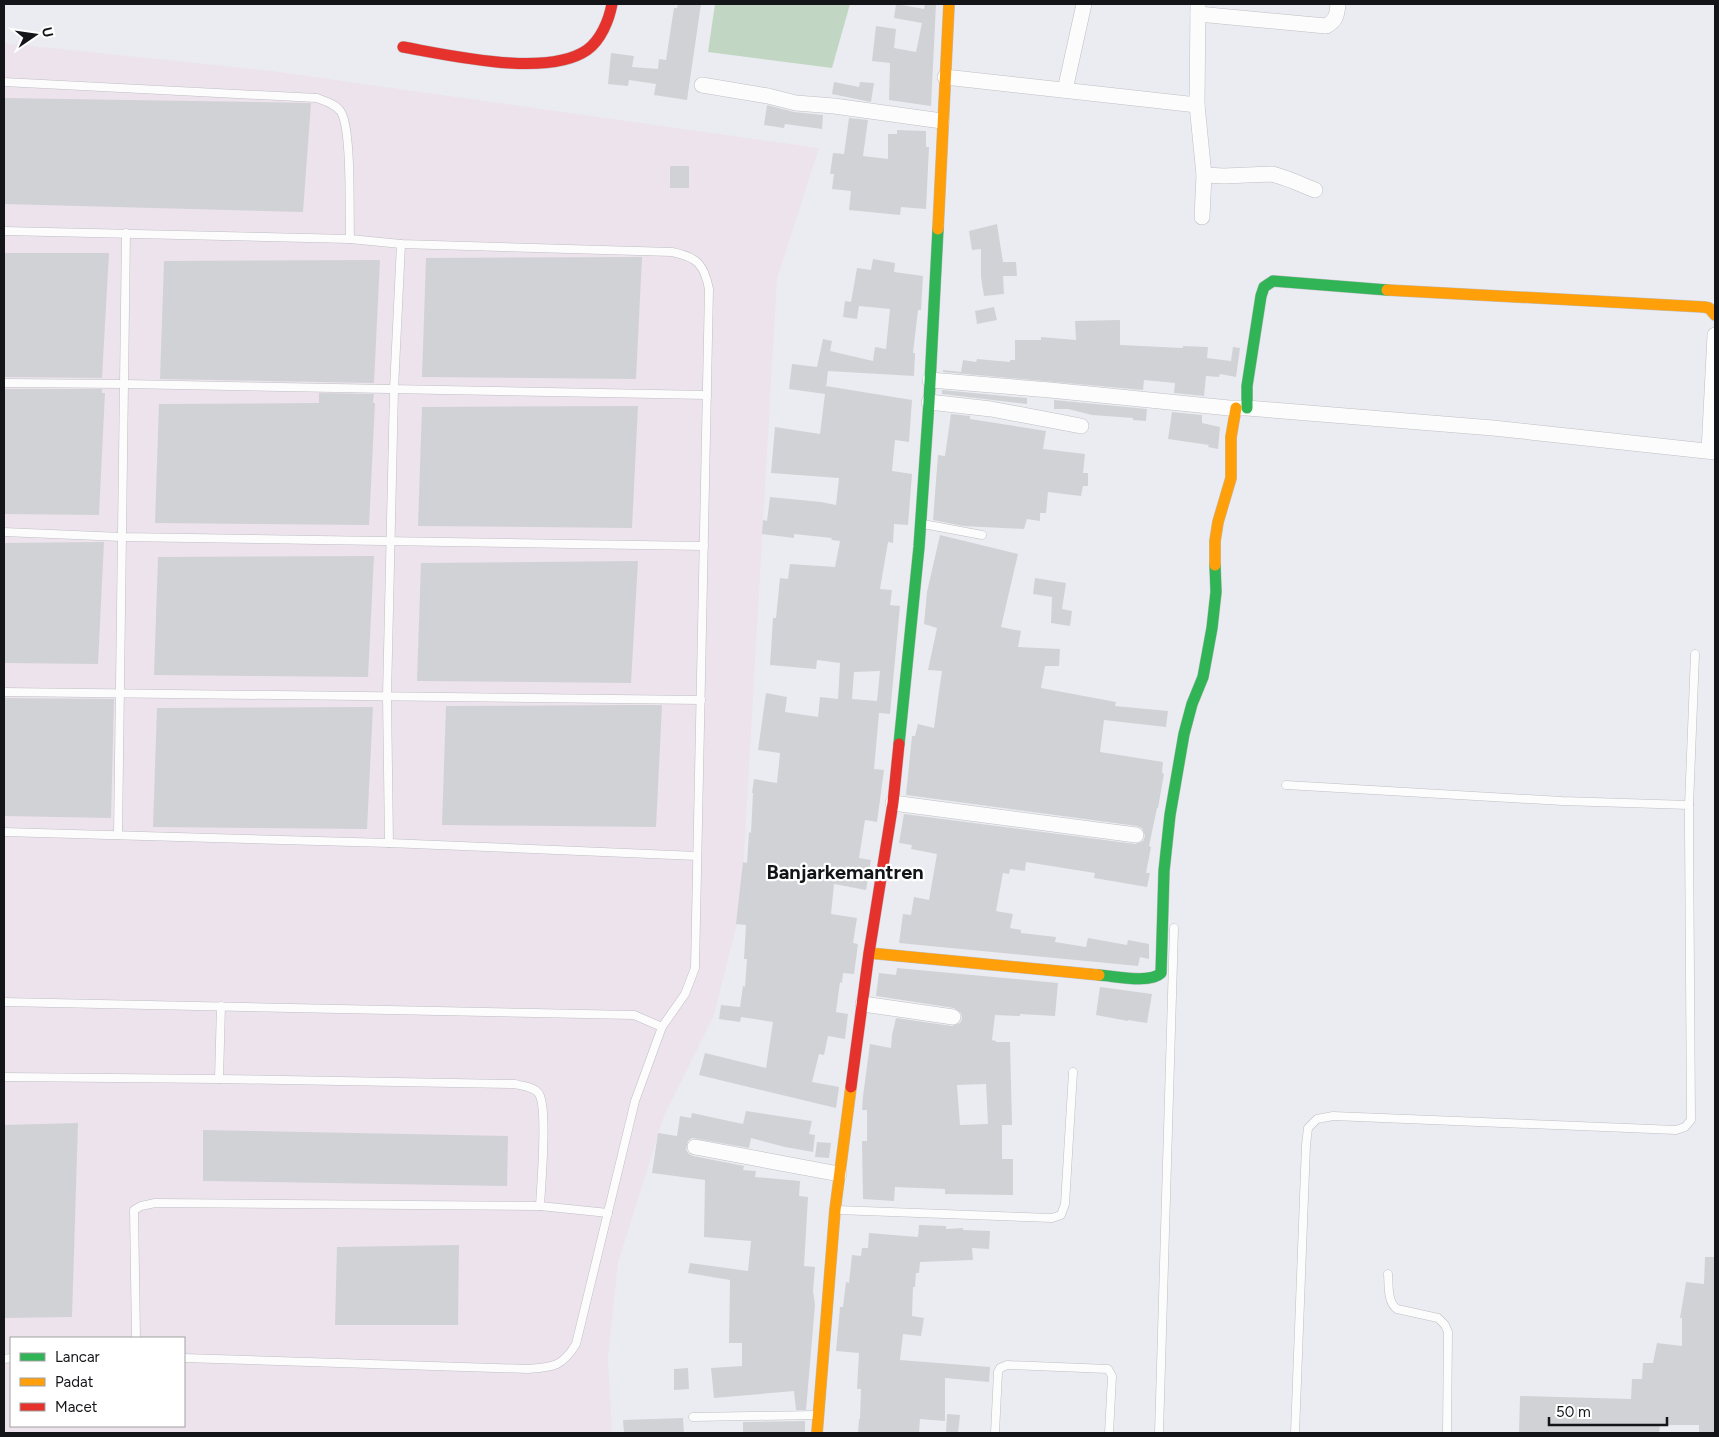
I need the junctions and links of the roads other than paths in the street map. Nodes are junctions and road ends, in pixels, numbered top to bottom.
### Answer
1 (612, 4) edge
2 (949, 4) edge
3 (1084, 4) edge
4 (1338, 4) edge
5 (1198, 9) edge
6 (403, 47) dead end
7 (945, 77) junction
8 (4, 82) edge
9 (702, 85) dead end
10 (1065, 90) junction
11 (1197, 105) junction
12 (942, 121) junction
13 (1204, 175) junction
14 (1315, 190) dead end
15 (1202, 218) dead end
16 (4, 231) edge
17 (126, 233) junction
18 (350, 239) junction
19 (401, 244) junction
20 (1715, 315) edge
21 (1715, 335) edge
22 (930, 380) junction
23 (4, 383) edge
24 (124, 384) junction
25 (394, 389) junction
26 (707, 395) junction
27 (929, 402) junction
28 (1241, 408) junction
29 (1081, 426) dead end
30 (1712, 452) edge
31 (920, 524) junction
32 (4, 532) edge
33 (982, 536) dead end
34 (122, 537) junction
35 (390, 541) junction
36 (704, 546) junction
37 (1695, 654) dead end
38 (4, 692) edge
39 (120, 693) junction
40 (387, 696) junction
41 (701, 700) junction
42 (1286, 785) dead end
43 (893, 803) junction
44 (1688, 805) junction
45 (4, 832) edge
46 (118, 835) junction
47 (1136, 835) dead end
48 (390, 843) junction
49 (697, 856) junction
50 (1174, 928) dead end
51 (869, 953) junction
52 (4, 1002) edge
53 (863, 1004) junction
54 (221, 1006) junction
55 (953, 1017) dead end
56 (662, 1027) junction
57 (1072, 1072) dead end
58 (4, 1077) edge
59 (219, 1079) junction
60 (695, 1147) dead end
61 (839, 1174) junction
62 (540, 1206) junction
63 (835, 1210) junction
64 (608, 1213) junction
65 (1388, 1274) dead end
66 (136, 1337) edge
67 (185, 1358) edge
68 (818, 1415) junction
69 (693, 1417) dead end
70 (817, 1433) edge
71 (995, 1433) edge
72 (1109, 1433) edge
73 (1159, 1433) edge
74 (1295, 1433) edge
75 (1447, 1433) edge

1 - 6 street
2 - 7 street
3 - 10 street
4 - 5 street
5 - 11 street
7 - 10 street
7 - 12 street
8 - 18 lane
9 - 12 street
10 - 11 street
11 - 13 street
12 - 22 street
13 - 14 street
13 - 15 street
16 - 17 lane
17 - 18 lane
17 - 24 lane
18 - 19 lane
19 - 25 lane
19 - 26 lane
20 - 28 street
21 - 30 street
22 - 27 street
22 - 28 street
23 - 24 lane
24 - 25 lane
24 - 34 lane
25 - 26 lane
25 - 35 lane
26 - 36 lane
27 - 29 street
27 - 31 street
28 - 30 street
28 - 51 street
31 - 33 lane
31 - 43 street
32 - 34 lane
34 - 35 lane
34 - 39 lane
35 - 36 lane
35 - 40 lane
36 - 41 lane
37 - 44 lane
38 - 39 lane
39 - 40 lane
39 - 46 lane
40 - 41 lane
40 - 48 lane
41 - 49 lane
42 - 44 lane
43 - 47 street
43 - 51 street
44 - 74 lane
45 - 46 lane
46 - 48 lane
48 - 49 lane
49 - 56 lane
50 - 73 lane
51 - 53 street
52 - 54 lane
53 - 55 street
53 - 61 street
54 - 56 lane
54 - 59 lane
56 - 64 lane
57 - 63 lane
58 - 59 lane
59 - 62 lane
60 - 61 street
61 - 63 street
62 - 64 lane
62 - 66 lane
63 - 68 street
64 - 67 lane
65 - 75 lane
68 - 69 lane
68 - 70 street
71 - 72 lane

